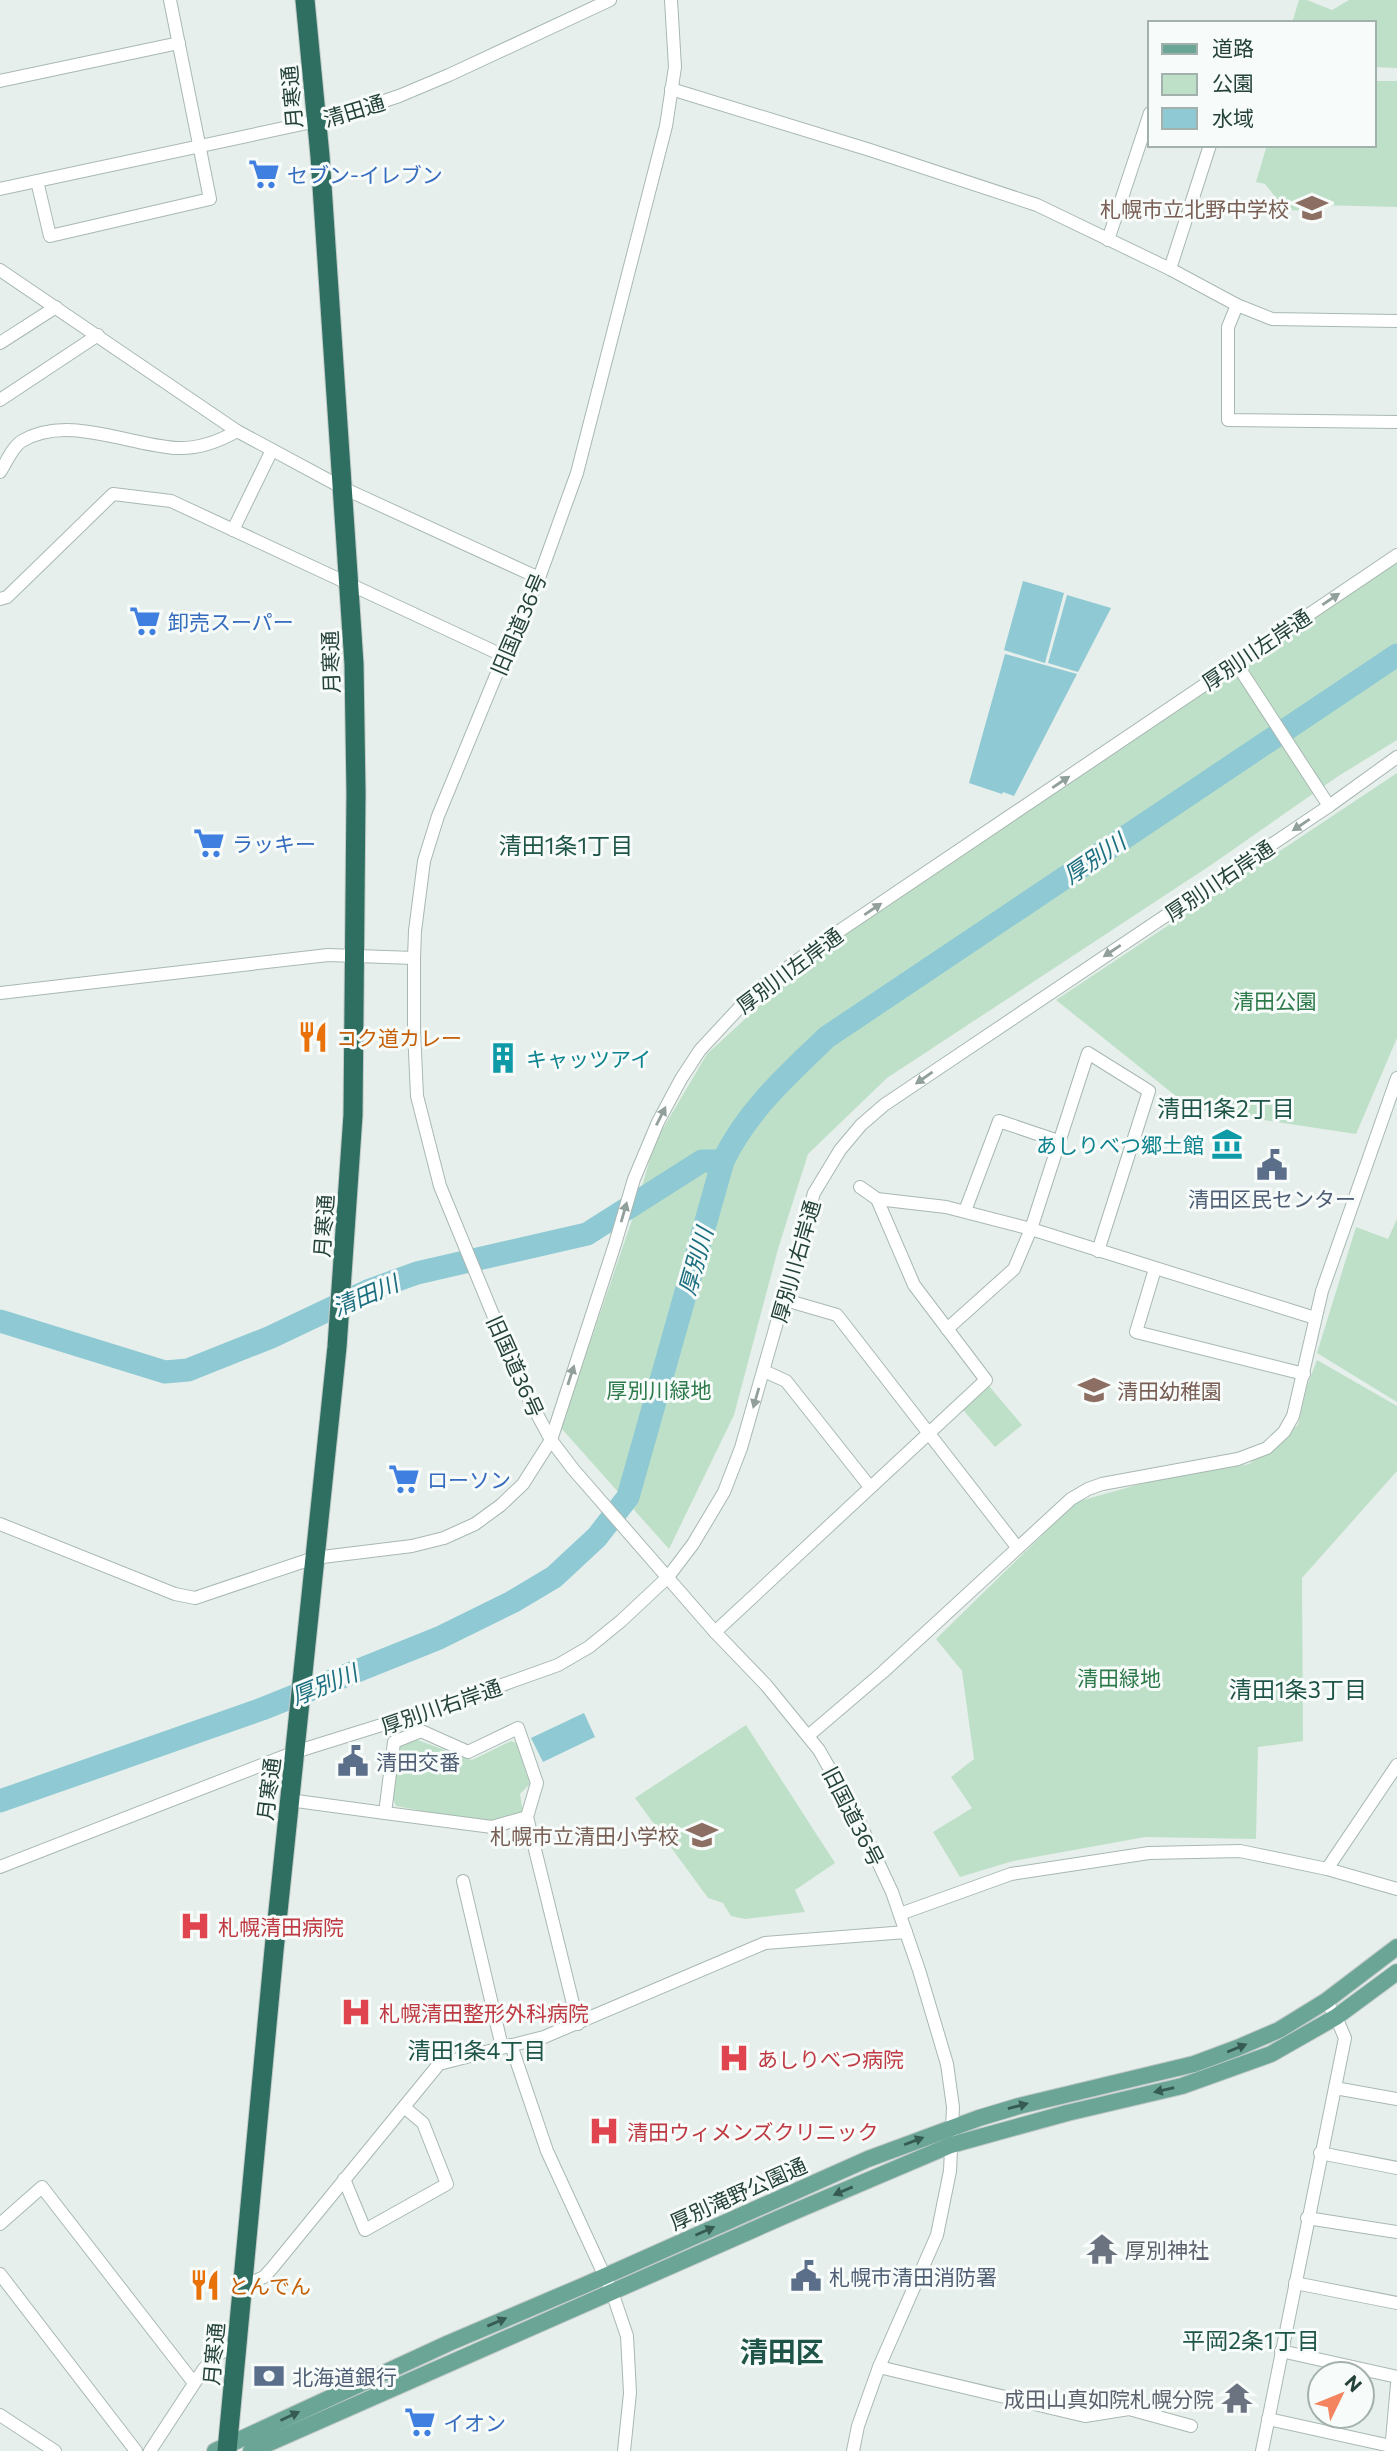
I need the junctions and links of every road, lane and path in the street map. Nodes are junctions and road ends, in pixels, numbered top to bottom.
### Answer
1 (170, 0) edge
2 (305, 0) edge
3 (610, 0) edge
4 (671, 0) edge
5 (179, 43) junction
6 (0, 80) edge
7 (671, 89) junction
8 (1148, 119) edge
9 (315, 121) junction
10 (199, 146) junction
11 (1209, 147) edge
12 (37, 181) junction
13 (0, 189) edge
14 (1108, 240) junction
15 (1170, 269) junction
16 (0, 270) edge
17 (1237, 305) junction
18 (56, 307) junction
19 (1397, 321) edge
20 (98, 335) junction
21 (0, 344) edge
22 (0, 400) edge
23 (1397, 422) edge
24 (237, 431) junction
25 (272, 450) junction
26 (0, 472) edge
27 (343, 488) junction
28 (233, 530) junction
29 (1397, 555) edge
30 (539, 578) junction
31 (349, 584) junction
32 (0, 599) edge
33 (504, 656) junction
34 (1237, 663) junction
35 (1397, 757) edge
36 (1329, 806) junction
37 (356, 956) junction
38 (414, 958) junction
39 (0, 993) edge
40 (1397, 1078) edge
41 (1058, 1141) junction
42 (860, 1187) dead end
43 (877, 1199) junction
44 (965, 1211) junction
45 (1031, 1229) junction
46 (1098, 1251) junction
47 (1155, 1269) junction
48 (782, 1299) junction
49 (1315, 1318) junction
50 (947, 1329) junction
51 (764, 1371) junction
52 (1304, 1374) junction
53 (928, 1434) junction
54 (551, 1440) junction
55 (870, 1487) junction
56 (0, 1524) edge
57 (1017, 1547) junction
58 (314, 1558) junction
59 (667, 1577) junction
60 (715, 1632) junction
61 (808, 1737) junction
62 (297, 1742) junction
63 (1397, 1765) edge
64 (289, 1800) junction
65 (385, 1813) junction
66 (527, 1817) junction
67 (0, 1867) edge
68 (1327, 1869) junction
69 (463, 1881) dead end
70 (1397, 1889) edge
71 (900, 1914) junction
72 (906, 1932) junction
73 (1397, 1947) edge
74 (1397, 1972) edge
75 (1326, 2001) junction
76 (1336, 2017) junction
77 (578, 2024) junction
78 (506, 2046) junction
79 (1335, 2088) junction
80 (1397, 2099) edge
81 (404, 2107) junction
82 (953, 2127) junction
83 (951, 2145) junction
84 (1320, 2153) junction
85 (1397, 2168) edge
86 (344, 2179) junction
87 (1307, 2218) junction
88 (0, 2224) edge
89 (1397, 2232) edge
90 (0, 2274) edge
91 (604, 2276) junction
92 (1294, 2283) junction
93 (242, 2287) junction
94 (612, 2292) junction
95 (1397, 2303) edge
96 (237, 2344) junction
97 (432, 2350) junction
98 (1281, 2351) junction
99 (879, 2367) junction
100 (440, 2368) junction
101 (1397, 2376) edge
102 (194, 2383) junction
103 (1397, 2384) edge
104 (0, 2415) edge
105 (1268, 2419) junction
106 (1191, 2426) dead end
107 (223, 2449) edge
108 (1391, 2449) edge
109 (55, 2451) edge
110 (136, 2451) edge
111 (150, 2451) edge
112 (251, 2451) edge
113 (624, 2451) edge
114 (853, 2451) edge
115 (1262, 2451) edge

1 - 5 street
2 - 9 highway, 月寒通
3 - 9 street, 清田通
4 - 7 street, 旧国道36号
5 - 6 street
5 - 10 street
7 - 14 street
7 - 30 street, 旧国道36号
8 - 14 street
9 - 10 street, 清田通
9 - 27 highway, 月寒通
10 - 12 street, 清田通
10 - 12 street
11 - 15 street
12 - 13 street, 清田通
14 - 15 street
15 - 17 street
16 - 18 street
17 - 19 street
17 - 23 street
18 - 20 street
18 - 21 street
20 - 22 street
20 - 24 street
24 - 25 street
24 - 26 street
25 - 27 street
25 - 28 street
27 - 30 street
27 - 31 highway, 月寒通
28 - 31 street
28 - 32 street
34 -> 29 street, 厚別川左岸通
30 - 33 street, 旧国道36号
31 - 33 street
31 - 37 highway, 月寒通
33 - 38 street, 旧国道36号
34 - 36 street
54 -> 34 street, 厚別川左岸通
35 - 36 street, 厚別川右岸通
36 -> 48 street, 厚別川右岸通
37 - 38 street
37 - 39 street
37 - 58 highway, 月寒通
38 - 54 street, 旧国道36号
40 - 49 street
41 - 44 street
41 - 45 street
41 - 46 street
42 - 43 street
43 - 44 street
43 - 50 street
44 - 45 street
45 - 46 street
45 - 50 street
46 - 47 street
47 - 49 street
47 - 52 street
48 - 51 street, 厚別川右岸通
48 - 53 street
49 - 52 street
50 - 53 street
51 - 55 street
51 -> 59 street, 厚別川右岸通
52 - 57 street
53 - 55 street
53 - 57 street
54 - 58 street, 厚別川左岸通
54 - 59 street, 旧国道36号
55 - 60 street
56 - 58 street, 厚別川左岸通
57 - 61 street
58 - 62 highway, 月寒通
59 - 60 street, 旧国道36号
59 - 62 street, 厚別川右岸通
60 - 61 street, 旧国道36号
61 - 71 street, 旧国道36号
62 - 64 highway, 月寒通
62 - 67 street, 厚別川右岸通
63 - 68 street
64 - 65 street
64 - 93 highway, 月寒通
65 - 66 street
65 - 66 street
66 - 77 street
68 - 70 street
68 - 71 street
69 - 78 street
71 - 72 street, 旧国道36号
72 - 77 street
72 - 82 street, 旧国道36号
73 - 75 main road, 厚別滝野公園通
74 - 76 main road, 厚別滝野公園通
75 - 76 street
82 -> 75 main road, 厚別滝野公園通
76 - 79 street
76 -> 83 main road, 厚別滝野公園通
77 - 78 street
78 - 81 street
78 - 91 street
79 - 80 street
79 - 84 street
81 - 86 street
81 - 86 street
82 - 83 street, 旧国道36号
91 -> 82 main road, 厚別滝野公園通
83 -> 94 main road, 厚別滝野公園通
83 - 99 street, 旧国道36号
84 - 85 street
84 - 87 street
86 - 93 street
87 - 89 street
87 - 92 street
88 - 102 street
90 - 110 street
91 - 94 street
97 -> 91 main road, 厚別滝野公園通
92 - 95 street
92 - 98 street
93 - 96 highway, 月寒通
94 - 100 main road, 厚別滝野公園通
94 - 113 street
96 - 102 street
96 - 107 highway, 月寒通
97 - 100 main road
107 -> 97 main road, 厚別滝野公園通
98 - 101 street
98 - 105 street
99 - 106 street
99 - 114 street, 旧国道36号
100 - 112 main road, 厚別滝野公園通
102 - 111 street
103 - 108 street
104 - 109 street
105 - 108 street
105 - 115 street

